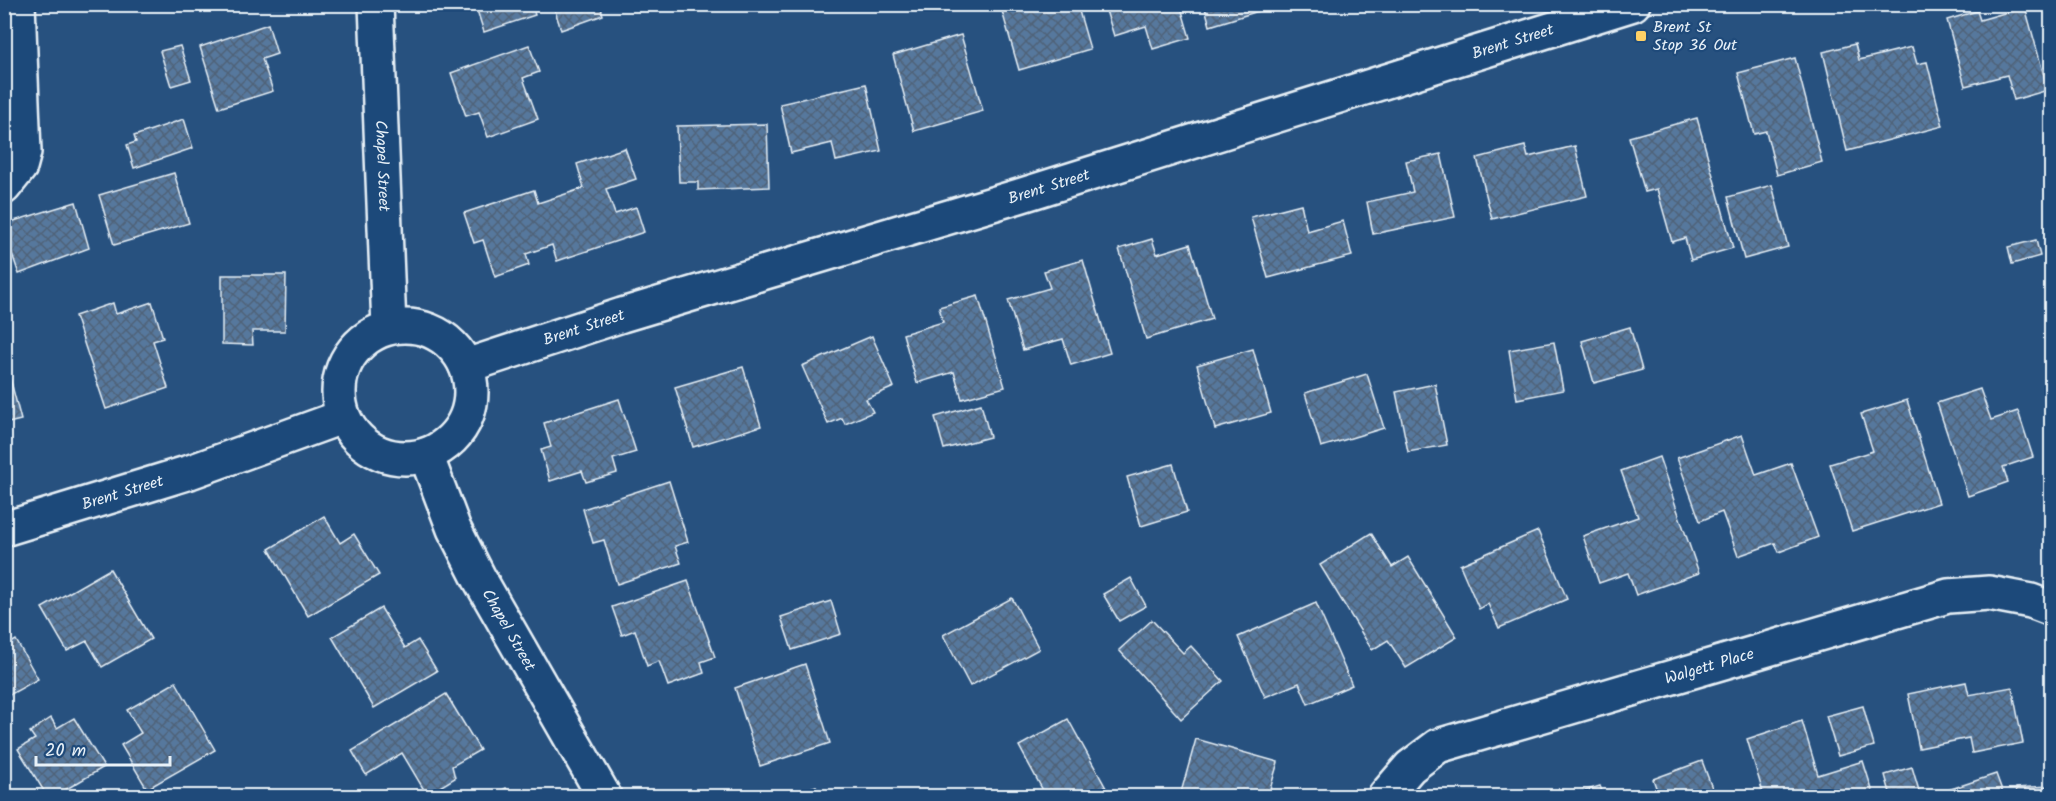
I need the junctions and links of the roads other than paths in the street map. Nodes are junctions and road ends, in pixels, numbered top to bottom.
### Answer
1 (18, 4) edge
2 (376, 4) edge
3 (1633, 4) edge
4 (4, 187) edge
5 (389, 327) junction
6 (466, 366) junction
7 (342, 417) junction
8 (426, 455) junction
9 (4, 529) edge
10 (2052, 609) edge
11 (604, 796) edge
12 (1385, 796) edge

1 - 4 street
2 - 5 street, Chapel Street
3 - 6 street, Brent Street
5 - 6 street
5 - 7 street
6 - 8 street
7 - 8 street
7 - 9 street, Brent Street
8 - 11 street, Chapel Street
10 - 12 street, Walgett Place

